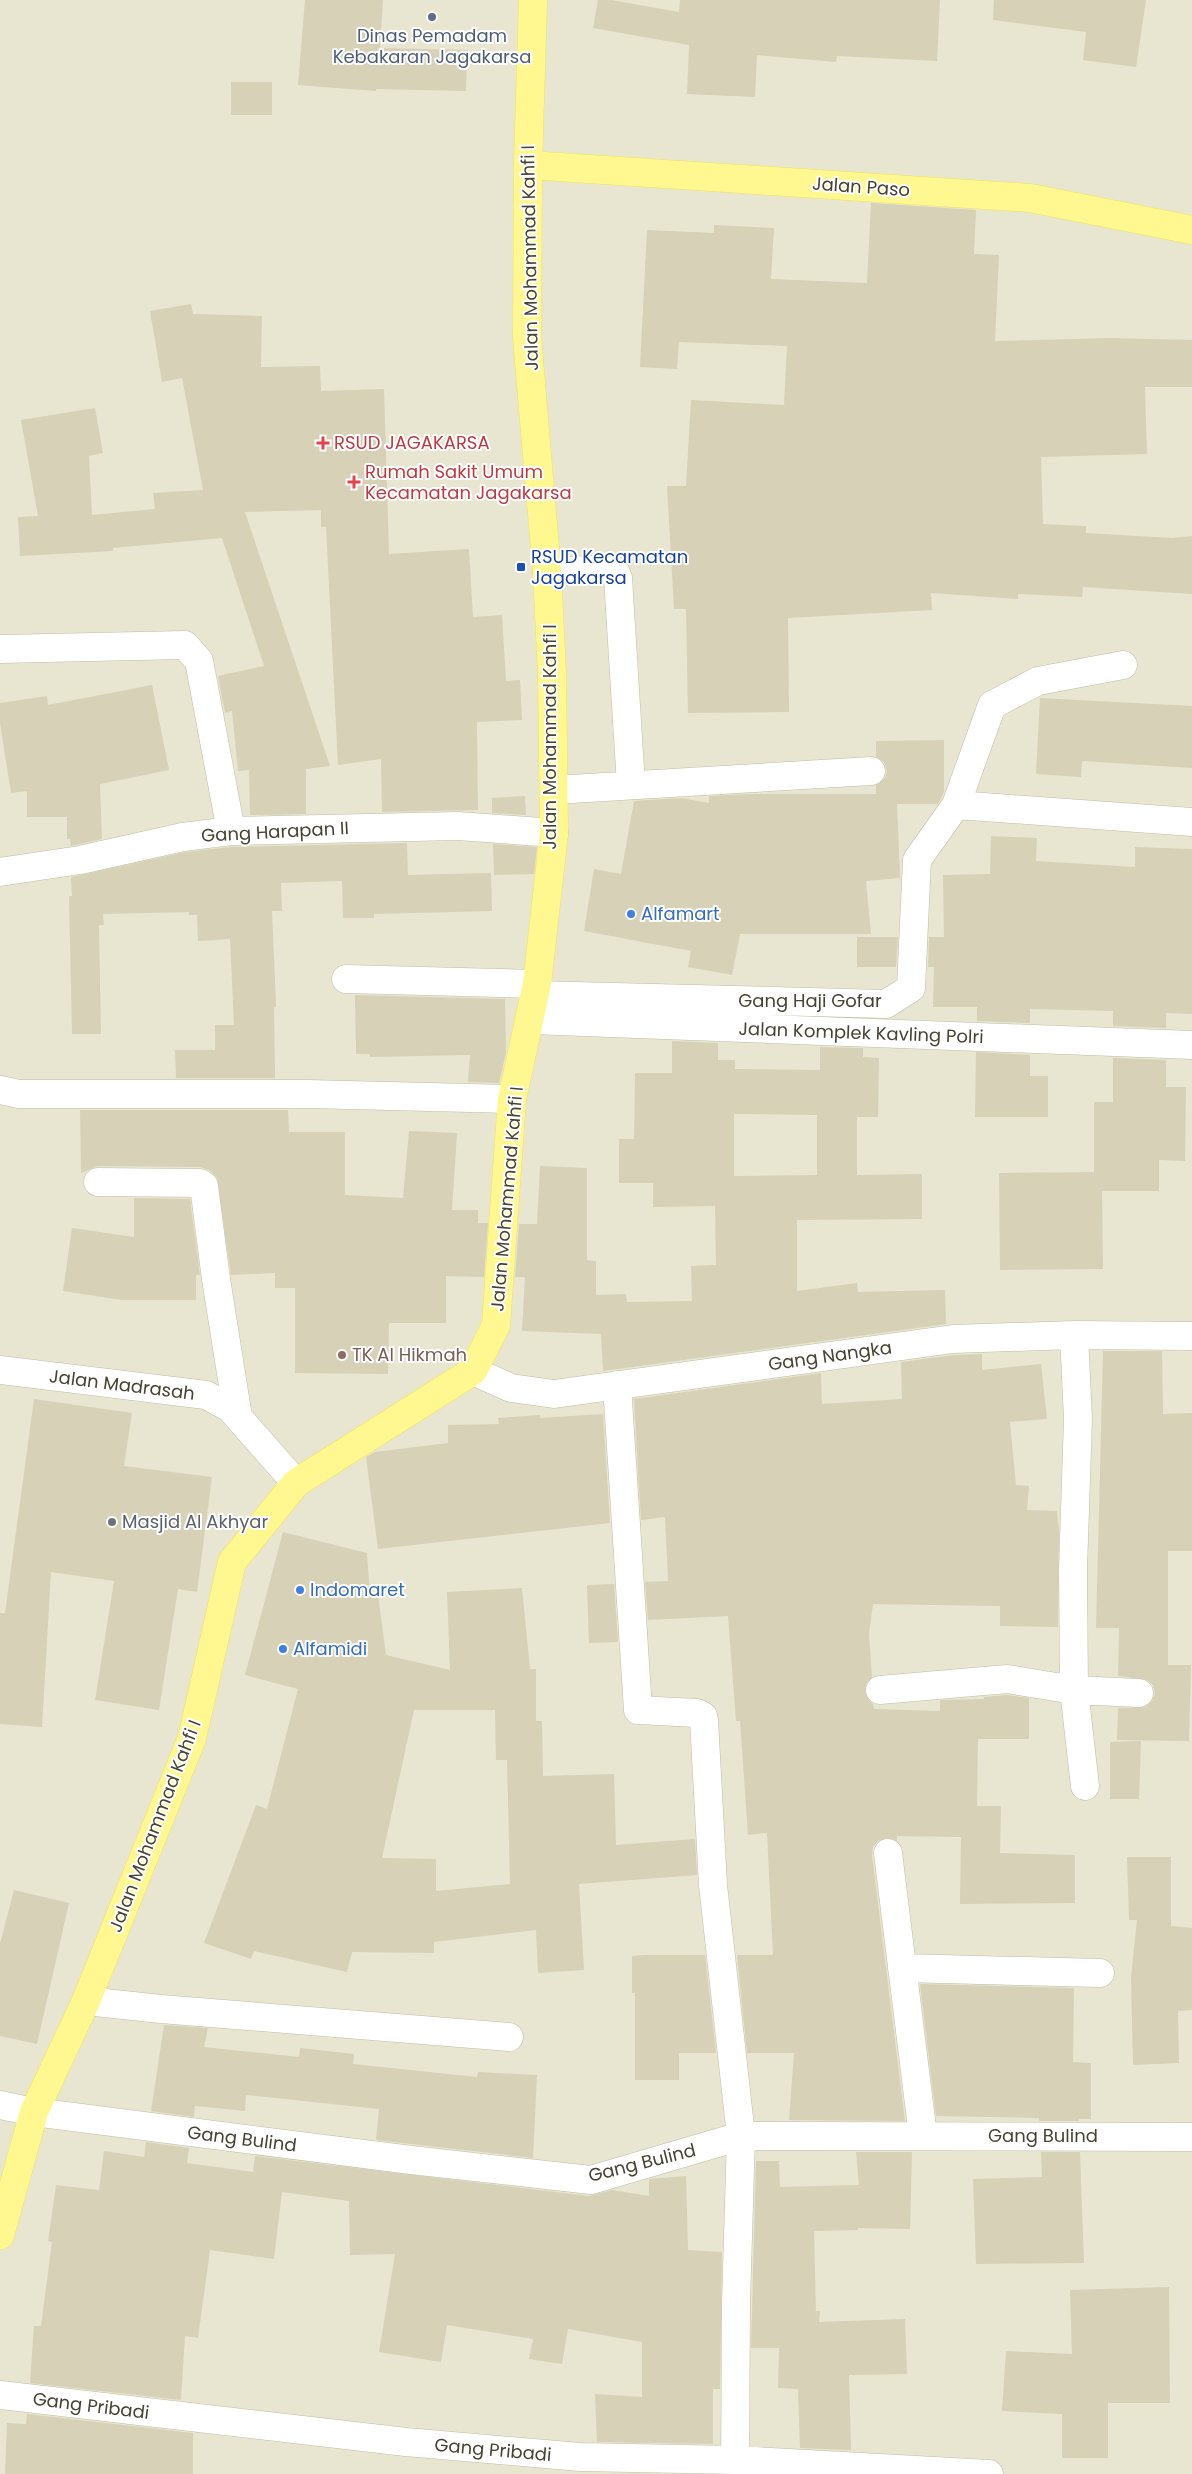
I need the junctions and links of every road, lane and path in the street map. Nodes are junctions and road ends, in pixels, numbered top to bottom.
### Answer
1 (533, 0) edge
2 (528, 165) junction
3 (1192, 230) edge
4 (547, 572) junction
5 (0, 649) edge
6 (1123, 665) dead end
7 (872, 771) dead end
8 (632, 785) junction
9 (554, 790) junction
10 (956, 805) junction
11 (1192, 822) edge
12 (231, 832) junction
13 (554, 833) junction
14 (0, 872) edge
15 (346, 980) dead end
16 (534, 1000) junction
17 (1192, 1046) edge
18 (0, 1090) edge
19 (512, 1099) junction
20 (98, 1182) dead end
21 (1074, 1336) junction
22 (1192, 1336) edge
23 (0, 1370) edge
24 (473, 1371) junction
25 (617, 1385) junction
26 (238, 1417) junction
27 (296, 1484) junction
28 (880, 1690) dead end
29 (1074, 1690) junction
30 (1139, 1693) dead end
31 (1085, 1786) dead end
32 (888, 1854) dead end
33 (902, 1968) junction
34 (1100, 1973) dead end
35 (86, 2001) junction
36 (509, 2036) dead end
37 (0, 2105) edge
38 (34, 2112) junction
39 (741, 2136) junction
40 (923, 2136) junction
41 (1192, 2137) edge
42 (0, 2235) edge
43 (0, 2395) edge
44 (736, 2467) edge
45 (989, 2474) edge

1 - 2 main road, Jalan Mohammad Kahfi I
2 - 3 main road, Jalan Paso
2 - 4 main road, Jalan Mohammad Kahfi I
4 - 8 street
4 - 9 main road, Jalan Mohammad Kahfi I
5 - 12 street
6 - 10 street, Gang Haji Gofar
7 - 8 street
8 - 9 street
9 - 13 main road, Jalan Mohammad Kahfi I
10 - 11 street
10 - 16 street, Gang Haji Gofar
12 - 13 street, Gang Harapan II
12 - 14 street, Gang Harapan II
13 - 16 main road, Jalan Mohammad Kahfi I
15 - 16 street
16 - 17 street, Jalan Komplek Kavling Polri
16 - 19 main road, Jalan Mohammad Kahfi I
18 - 19 street
19 - 24 main road, Jalan Mohammad Kahfi I
20 - 26 street
21 - 22 street, Gang Nangka
21 - 25 street, Gang Nangka
21 - 29 street
23 - 26 street, Jalan Madrasah
24 - 25 street, Gang Nangka
24 - 27 main road, Jalan Mohammad Kahfi I
25 - 39 street
26 - 27 street, Jalan Madrasah
27 - 35 main road, Jalan Mohammad Kahfi I
28 - 29 street
29 - 30 street
29 - 31 street
32 - 33 street
33 - 34 street
33 - 40 street
35 - 36 street
35 - 38 main road, Jalan Mohammad Kahfi I
37 - 38 street, Gang Bulind
38 - 39 street, Gang Bulind
38 - 42 main road, Jalan Mohammad Kahfi I
39 - 40 street, Gang Bulind
39 - 44 street
40 - 41 street, Gang Bulind
43 - 44 street, Gang Pribadi
44 - 45 street, Gang Pribadi

